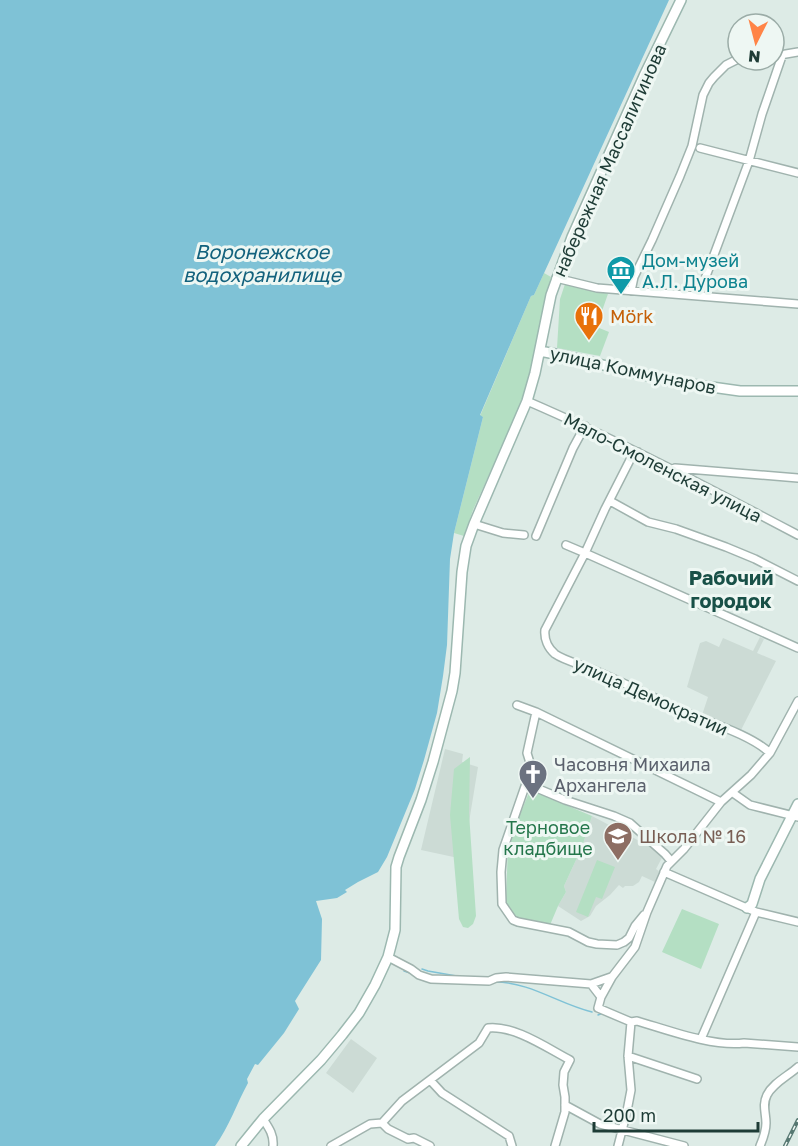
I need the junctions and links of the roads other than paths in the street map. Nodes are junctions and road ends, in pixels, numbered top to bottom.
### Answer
1 (681, 0) edge
2 (726, 65) edge
3 (776, 72) edge
4 (700, 148) dead end
5 (749, 161) junction
6 (798, 173) edge
7 (556, 278) junction
8 (632, 291) junction
9 (699, 295) junction
10 (798, 304) edge
11 (540, 351) junction
12 (798, 391) edge
13 (527, 401) junction
14 (585, 426) junction
15 (638, 452) junction
16 (670, 467) junction
17 (798, 478) edge
18 (610, 501) junction
19 (474, 524) junction
20 (524, 535) dead end
21 (798, 535) edge
22 (536, 536) dead end
23 (566, 545) dead end
24 (585, 553) junction
25 (798, 581) edge
26 (798, 648) edge
27 (798, 702) edge
28 (517, 705) dead end
29 (536, 712) junction
30 (770, 753) junction
31 (527, 784) junction
32 (733, 793) junction
33 (721, 802) junction
34 (798, 804) edge
35 (795, 816) edge
36 (671, 861) junction
37 (664, 872) junction
38 (752, 910) junction
39 (647, 912) junction
40 (798, 922) edge
41 (388, 957) junction
42 (612, 977) junction
43 (591, 984) junction
44 (601, 997) junction
45 (631, 1022) junction
46 (701, 1039) junction
47 (798, 1047) edge
48 (628, 1056) junction
49 (798, 1066) edge
50 (430, 1080) junction
51 (697, 1080) dead end
52 (565, 1104) junction
53 (263, 1119) junction
54 (382, 1124) junction
55 (622, 1130) junction
56 (408, 1139) junction
57 (241, 1146) edge
58 (273, 1146) edge
59 (331, 1146) edge
60 (403, 1146) edge
61 (430, 1146) edge
62 (512, 1146) edge
63 (555, 1146) edge
64 (618, 1146) edge
65 (684, 1146) edge
66 (760, 1146) edge

1 - 7 main road, набережная Массалитинова
2 - 8 street
3 - 5 street
4 - 5 street
5 - 6 street
5 - 9 street
7 - 8 street
7 - 11 main road, набережная Массалитинова
8 - 9 street
9 - 10 street
11 - 12 main road, улица Коммунаров
11 - 13 main road, набережная Массалитинова
13 - 14 street, Мало-Смоленская улица
13 - 19 main road, набережная Массалитинова
14 - 15 street, Мало-Смоленская улица
14 - 22 street
15 - 16 street, Мало-Смоленская улица
15 - 18 street
16 - 17 street
16 - 21 street, Мало-Смоленская улица
18 - 24 street
18 - 25 street
19 - 20 street
19 - 41 main road, набережная Массалитинова
23 - 24 street
24 - 26 street
24 - 30 street, улица Демократии
27 - 30 street
28 - 29 street
29 - 31 street
29 - 33 street
30 - 32 street
31 - 36 street
31 - 39 street
32 - 33 street
32 - 35 street
33 - 36 street
34 - 35 main road
35 - 38 main road
36 - 37 street
37 - 38 street
37 - 39 street
38 - 40 street
38 - 46 street
39 - 42 street
41 - 43 street
41 - 53 main road, набережная Массалитинова
42 - 43 street
42 - 44 street
43 - 44 street
44 - 45 street
45 - 46 street
45 - 48 street
46 - 47 street
48 - 51 street
48 - 55 street
49 - 66 street
50 - 52 street
50 - 54 street
50 - 62 street
52 - 55 street
52 - 63 street
53 - 57 main road, набережная Массалитинова
53 - 58 street
54 - 56 street
54 - 59 street
55 - 64 street
55 - 65 street
56 - 60 street
56 - 61 street

